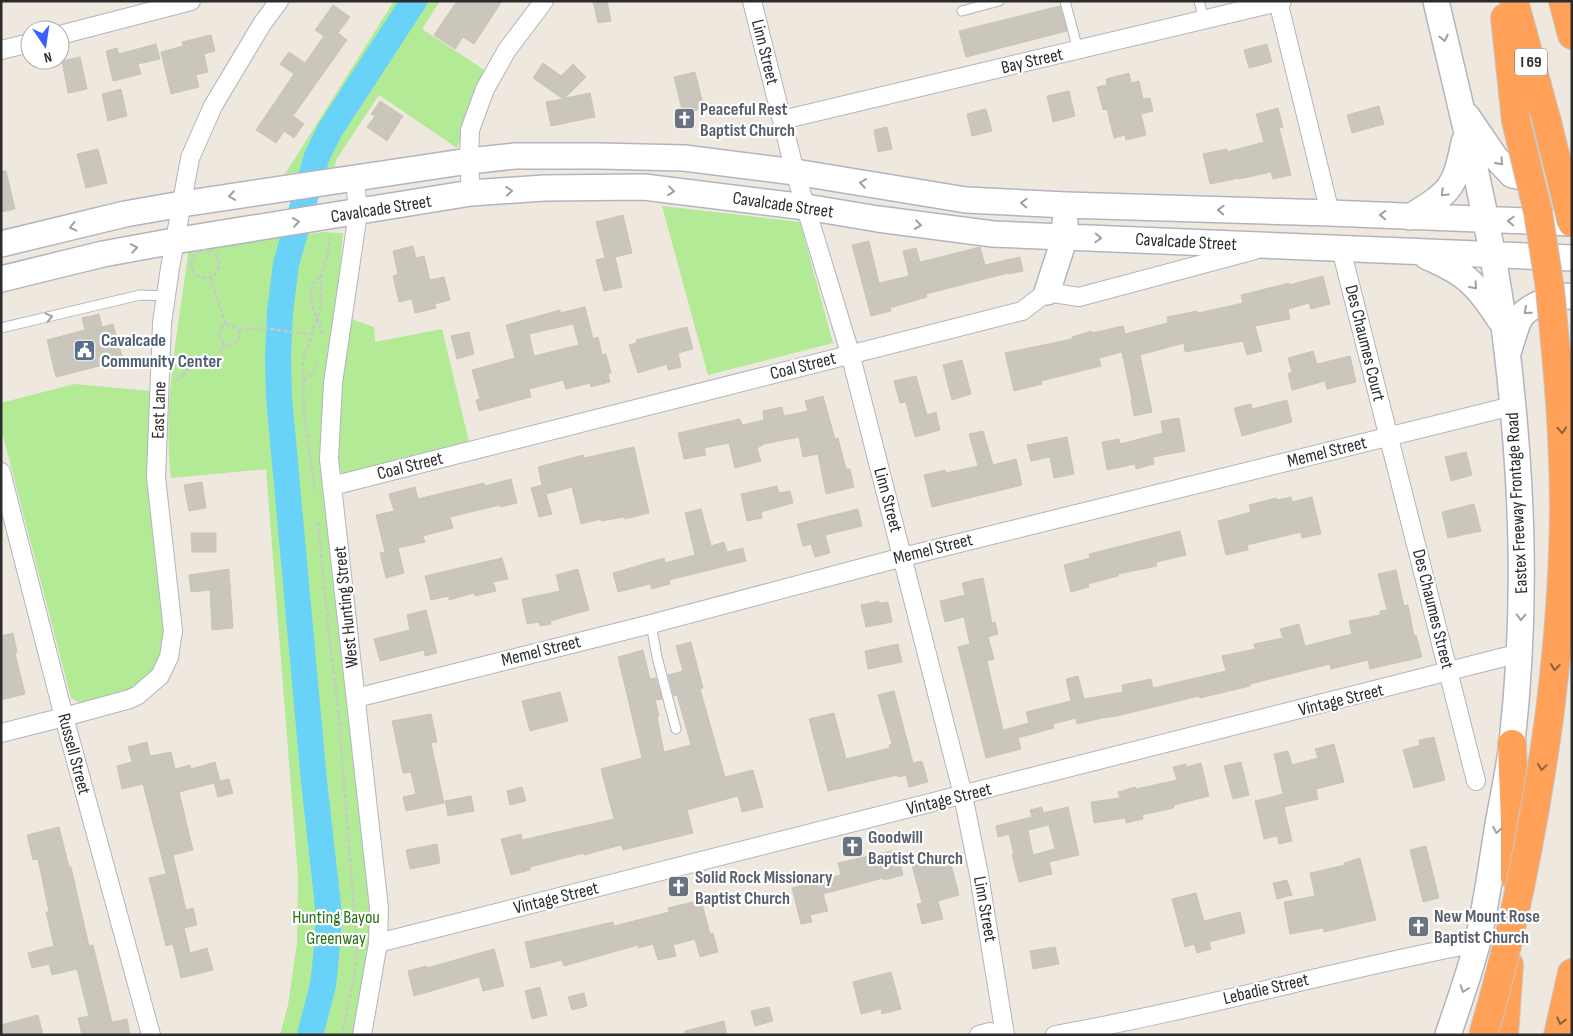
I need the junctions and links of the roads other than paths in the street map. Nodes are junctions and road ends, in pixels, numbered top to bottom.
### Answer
1 (191, 1) edge
2 (279, 1) edge
3 (544, 1) edge
4 (752, 1) edge
5 (999, 1) edge
6 (1065, 1) edge
7 (1200, 1) edge
8 (1279, 1) edge
9 (1436, 1) edge
10 (1503, 1) edge
11 (1514, 1) edge
12 (1563, 1) edge
13 (962, 11) dead end
14 (1204, 20) junction
15 (70, 32) edge
16 (1572, 35) edge
17 (20, 45) edge
18 (1, 50) edge
19 (1078, 50) junction
20 (1461, 108) junction
21 (782, 120) junction
22 (1466, 132) junction
23 (642, 157) junction
24 (469, 160) junction
25 (795, 172) junction
26 (343, 180) junction
27 (1572, 187) edge
28 (641, 188) junction
29 (471, 194) junction
30 (182, 204) junction
31 (1066, 205) junction
32 (806, 207) junction
33 (358, 213) junction
34 (1330, 213) junction
35 (1410, 217) junction
36 (1484, 220) junction
37 (1572, 223) edge
38 (1065, 237) junction
39 (174, 241) junction
40 (1, 244) edge
41 (1268, 246) junction
42 (1341, 249) junction
43 (1417, 252) junction
44 (1492, 255) junction
45 (1572, 258) edge
46 (1, 279) edge
47 (1046, 292) junction
48 (166, 296) junction
49 (1572, 296) edge
50 (1503, 325) junction
51 (1, 328) edge
52 (850, 354) junction
53 (1507, 356) junction
54 (1512, 406) junction
55 (1389, 437) junction
56 (1, 472) edge
57 (332, 486) junction
58 (903, 557) junction
59 (651, 624) junction
60 (1520, 653) junction
61 (1449, 672) junction
62 (356, 698) junction
63 (64, 717) junction
64 (676, 729) dead end
65 (1, 733) edge
66 (1512, 744) junction
67 (1476, 781) dead end
68 (963, 796) junction
69 (1477, 943) junction
70 (378, 944) junction
71 (1572, 973) edge
72 (151, 1035) edge
73 (362, 1035) edge
74 (979, 1035) edge
75 (1005, 1035) edge
76 (1055, 1035) edge
77 (1448, 1035) edge
78 (1483, 1035) edge
79 (1504, 1035) edge
80 (1558, 1035) edge

1 - 15 street
2 - 30 street, East Lane
3 - 24 street
4 - 21 street, Linn Street
5 - 13 lane
6 - 19 lane
7 - 14 lane
8 - 14 street, Bay Street
8 - 34 street
9 -> 20 main road, Eastex Freeway Frontage Road
10 -> 78 highway, bridge
11 - 37 highway, I 69, bridge
12 - 16 highway
14 - 19 street, Bay Street
17 - 18 street
19 - 21 street, Bay Street
20 - 22 main road, Eastex Freeway Frontage Road
20 -> 27 main road
21 - 25 street, Linn Street
22 -> 35 main road
22 - 36 main road, Eastex Freeway Frontage Road
23 - 24 main road, Cavalcade Street
23 - 25 main road, Cavalcade Street
23 - 28 main road
24 - 26 main road, Cavalcade Street
24 - 29 street
31 -> 25 main road, Cavalcade Street
25 - 32 street, Linn Street
26 -> 30 main road, Cavalcade Street
26 - 33 street, West Hunting Street
29 -> 28 main road, Cavalcade Street
28 -> 32 main road, Cavalcade Street
29 - 33 main road, Cavalcade Street
30 - 39 street, East Lane
30 -> 40 main road, Cavalcade Street
34 -> 31 main road, Cavalcade Street
31 - 38 main road
32 -> 38 main road, Cavalcade Street
32 - 52 street, Linn Street
39 -> 33 main road, Cavalcade Street
33 - 57 street, West Hunting Street
35 -> 34 main road, Cavalcade Street
35 - 36 main road, Cavalcade Street
37 -> 36 main road, Cavalcade Street
36 - 44 main road, Eastex Freeway Frontage Road
38 -> 41 main road, Cavalcade Street
38 - 47 main road
46 -> 39 main road, Cavalcade Street
39 - 48 street, East Lane
41 - 42 main road, Cavalcade Street
41 - 47 street
42 - 43 main road, Cavalcade Street
42 - 55 street, Des Chaumes Court
43 - 44 main road, Cavalcade Street
43 -> 50 main road
44 - 45 main road, Cavalcade Street
44 - 50 main road, Eastex Freeway Frontage Road
47 - 52 street, Coal Street
51 -> 48 lane
48 - 63 street, East Lane
49 -> 53 main road
50 - 53 main road, Eastex Freeway Frontage Road
52 - 57 street, Coal Street
52 - 58 street, Linn Street
53 - 54 main road, Eastex Freeway Frontage Road
54 - 55 street, Memel Street
54 -> 60 main road, Eastex Freeway Frontage Road
55 - 58 street, Memel Street
55 - 61 street, Des Chaumes Street
56 - 63 street, Russell Street
57 - 62 street, West Hunting Street
58 - 59 street, Memel Street
58 - 68 street, Linn Street
59 - 62 street, Memel Street
59 - 64 lane
60 - 61 street, Vintage Street
60 - 66 main road, Eastex Freeway Frontage Road
61 - 67 street, Des Chaumes Street
61 - 68 street, Vintage Street
62 - 70 street, West Hunting Street
63 - 65 street, East Lane
63 - 72 street, Russell Street
66 -> 69 main road, Eastex Freeway Frontage Road
66 - 79 highway
68 - 70 street, Vintage Street
68 - 75 street, Linn Street
69 - 76 street, Lebadie Street
69 -> 77 main road, Eastex Freeway Frontage Road
70 - 73 street, West Hunting Street
71 -> 80 highway
74 - 75 street

